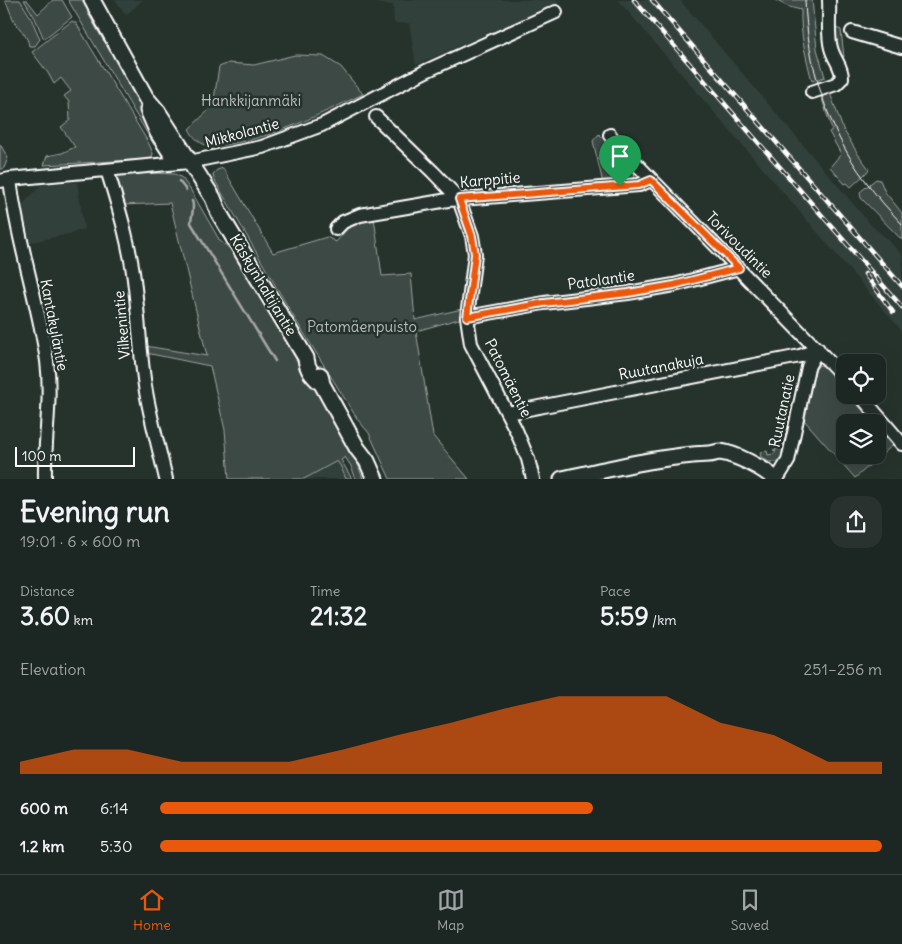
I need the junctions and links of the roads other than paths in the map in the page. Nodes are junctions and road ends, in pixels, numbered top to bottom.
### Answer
1 (92, 0) edge
2 (830, 0) edge
3 (556, 12) dead end
4 (852, 32) dead end
5 (902, 47) edge
6 (812, 92) dead end
7 (376, 117) dead end
8 (610, 135) dead end
9 (183, 163) junction
10 (108, 170) junction
11 (5, 180) edge
12 (651, 180) junction
13 (459, 199) junction
14 (336, 229) dead end
15 (739, 268) junction
16 (467, 317) junction
17 (818, 349) junction
18 (836, 368) edge
19 (868, 404) edge
20 (508, 413) junction
21 (902, 444) edge
22 (357, 448) junction
23 (44, 479) edge
24 (166, 479) edge
25 (366, 479) edge
26 (375, 479) edge
27 (532, 479) edge
28 (562, 479) edge
29 (776, 479) edge

1 - 9 main road, Käskynhaltijantie
2 - 6 street
3 - 9 street, Mikkolantie
4 - 5 street
7 - 13 street, Patomäentie
8 - 12 street, Torivoudintie
9 - 10 street, Mikkolantie
9 - 22 main road, Käskynhaltijantie
10 - 11 street, Mikkolantie
10 - 24 street, Vilkenintie
11 - 23 street, Kantakyläntie
12 - 13 street, Karppitie
12 - 15 street, Torivoudintie
13 - 14 street, Karppitie
13 - 16 street, Patomäentie
15 - 16 street, Patolantie
15 - 17 street, Torivoudintie
16 - 20 street, Patomäentie
17 - 18 street, Torivoudintie
17 - 20 street, Ruutanakuja
17 - 29 street, Ruutanatie
19 - 21 street
20 - 27 street, Patomäentie
22 - 25 main road, Käskynhaltijantie
22 - 26 main road, Käskynhaltijantie
28 - 29 main road

